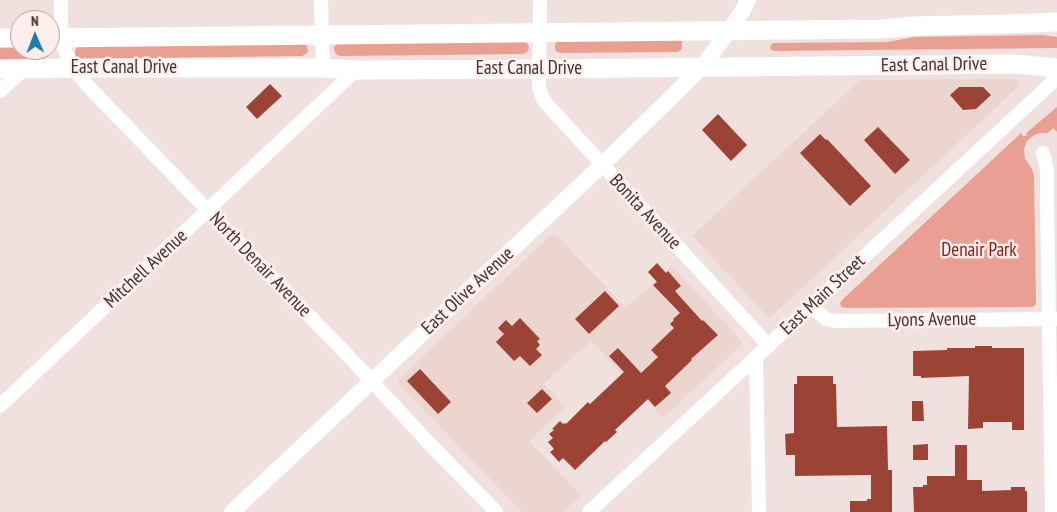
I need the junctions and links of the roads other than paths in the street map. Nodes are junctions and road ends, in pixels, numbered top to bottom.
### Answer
1 (321, 0) edge
2 (540, 0) edge
3 (748, 0) edge
4 (1057, 22) edge
5 (729, 31) junction
6 (540, 33) junction
7 (322, 35) junction
8 (60, 38) edge
9 (60, 44) edge
10 (73, 68) junction
11 (323, 68) junction
12 (701, 68) junction
13 (1057, 68) edge
14 (24, 69) junction
15 (539, 69) junction
16 (0, 70) edge
17 (356, 70) junction
18 (1057, 78) edge
19 (0, 91) edge
20 (1043, 153) dead end
21 (602, 166) junction
22 (208, 211) junction
23 (811, 307) junction
24 (1053, 319) edge
25 (769, 346) junction
26 (756, 359) junction
27 (372, 381) junction
28 (0, 406) edge
29 (232, 512) edge
30 (496, 512) edge
31 (589, 512) edge
32 (759, 512) edge
33 (1052, 512) edge

1 - 7 street
2 - 6 street, Bonita Avenue
3 - 5 street, East Olive Avenue
4 - 5 main road, East Canal Drive
5 - 6 main road, East Canal Drive
5 - 12 street, East Olive Avenue
6 - 7 main road, East Canal Drive
6 - 15 street, Bonita Avenue
7 - 8 main road, East Canal Drive
7 - 11 street
9 - 10 street, North Denair Avenue
10 - 11 main road, East Canal Drive
10 - 14 main road, East Canal Drive
10 - 22 street, North Denair Avenue
11 - 17 main road, East Canal Drive
12 - 13 main road, East Canal Drive
12 - 15 main road, East Canal Drive
12 - 21 street, East Olive Avenue
14 - 16 main road, East Canal Drive
14 - 19 street
15 - 17 main road, East Canal Drive
15 - 21 street, Bonita Avenue
17 - 22 street, Mitchell Avenue
18 - 23 street, East Main Street
20 - 24 street
21 - 25 street, Bonita Avenue
21 - 27 street, East Olive Avenue
22 - 27 street, North Denair Avenue
22 - 28 street, Mitchell Avenue
23 - 24 street, Lyons Avenue
23 - 25 street, East Main Street
24 - 33 street
25 - 26 street, East Main Street
26 - 31 street, East Main Street
26 - 32 street
27 - 29 street, East Olive Avenue
27 - 30 street, North Denair Avenue

